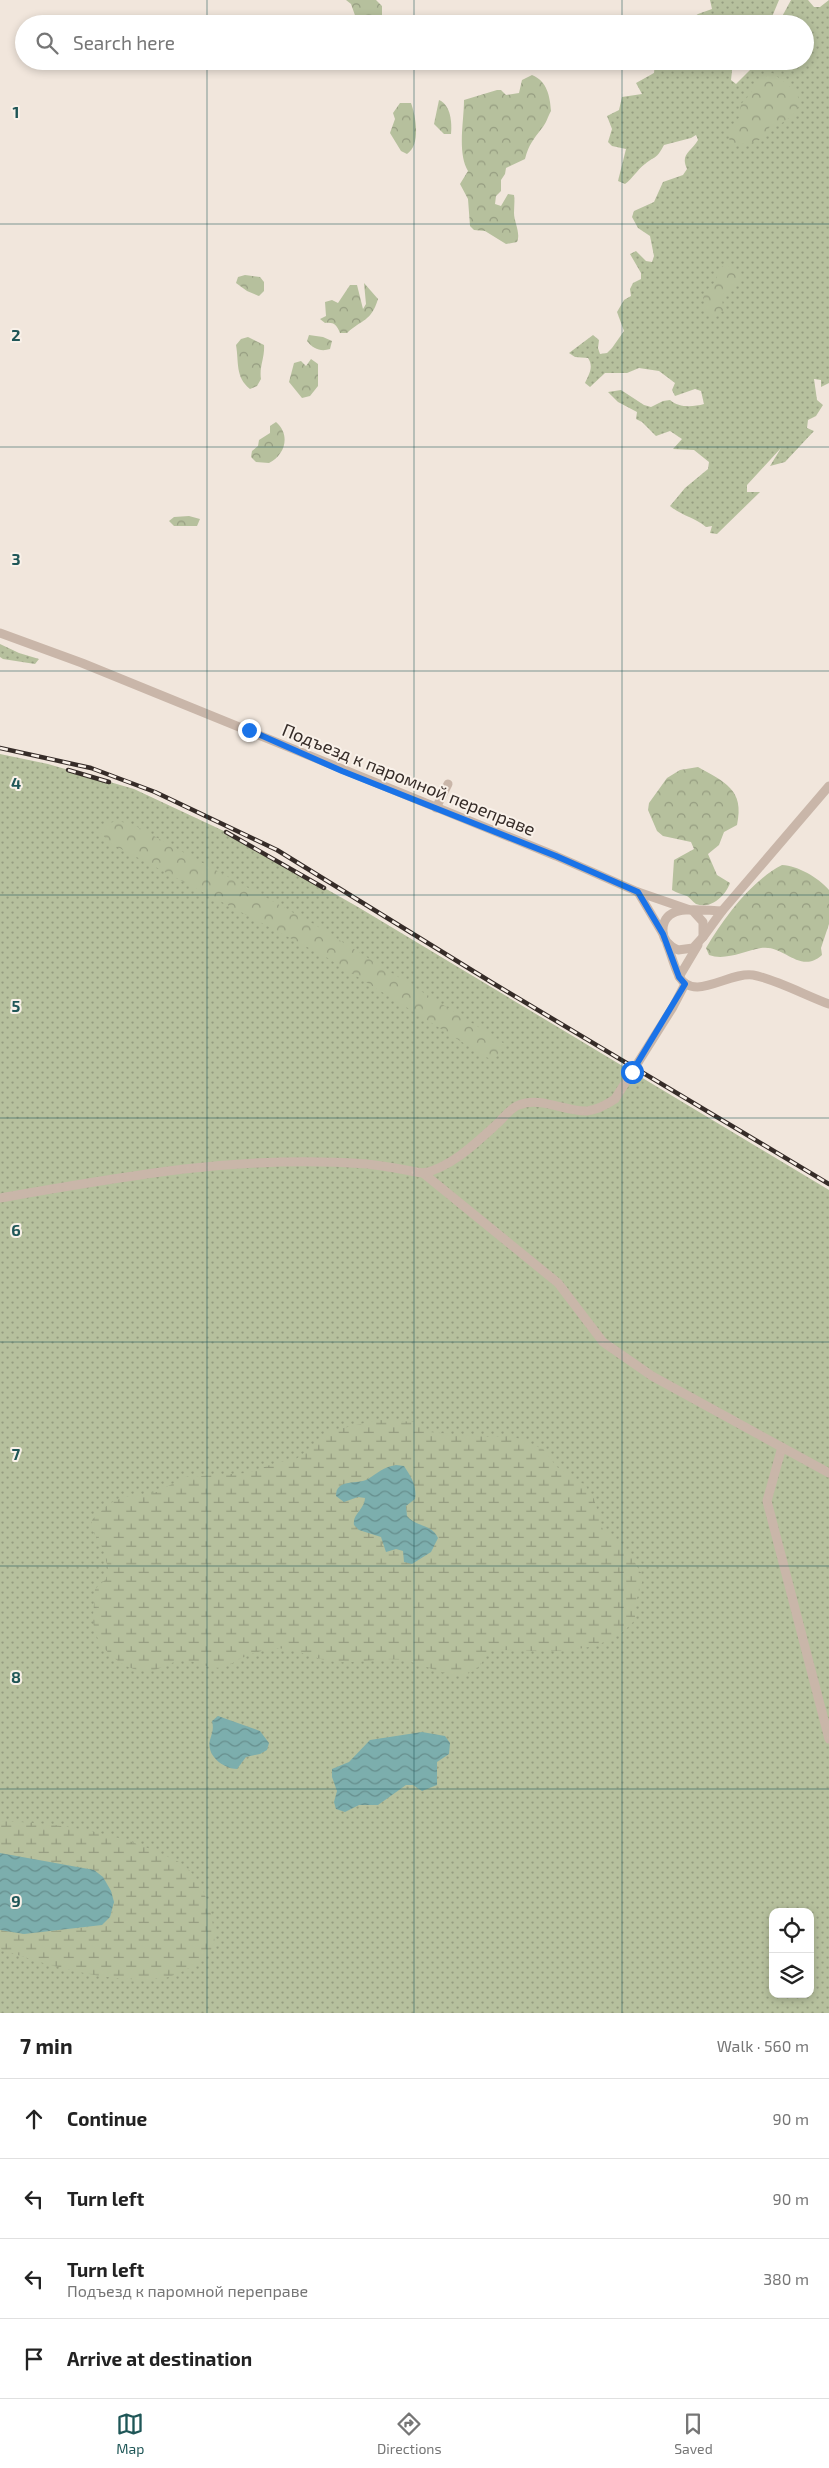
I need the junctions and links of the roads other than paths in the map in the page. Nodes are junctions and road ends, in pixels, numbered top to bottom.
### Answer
1 (0, 633) edge
2 (448, 784) dead end
3 (829, 786) edge
4 (436, 808) junction
5 (638, 892) junction
6 (692, 911) junction
7 (722, 911) junction
8 (664, 937) junction
9 (701, 941) junction
10 (682, 980) junction
11 (829, 1004) edge
12 (423, 1173) junction
13 (0, 1198) edge
14 (782, 1447) junction
15 (829, 1473) edge
16 (829, 1739) edge

1 - 4 street, Подъезд к паромной переправе
2 - 4 street
3 - 7 street
4 - 5 street, Подъезд к паромной переправе
5 - 6 street, Подъезд к паромной переправе
5 - 8 street
6 - 7 street
6 - 8 street
6 - 9 street
7 - 9 street
8 - 9 street
8 - 10 street
9 - 10 street
10 - 11 street
10 - 12 street
12 - 13 street
12 - 14 street
14 - 15 street
14 - 16 street

